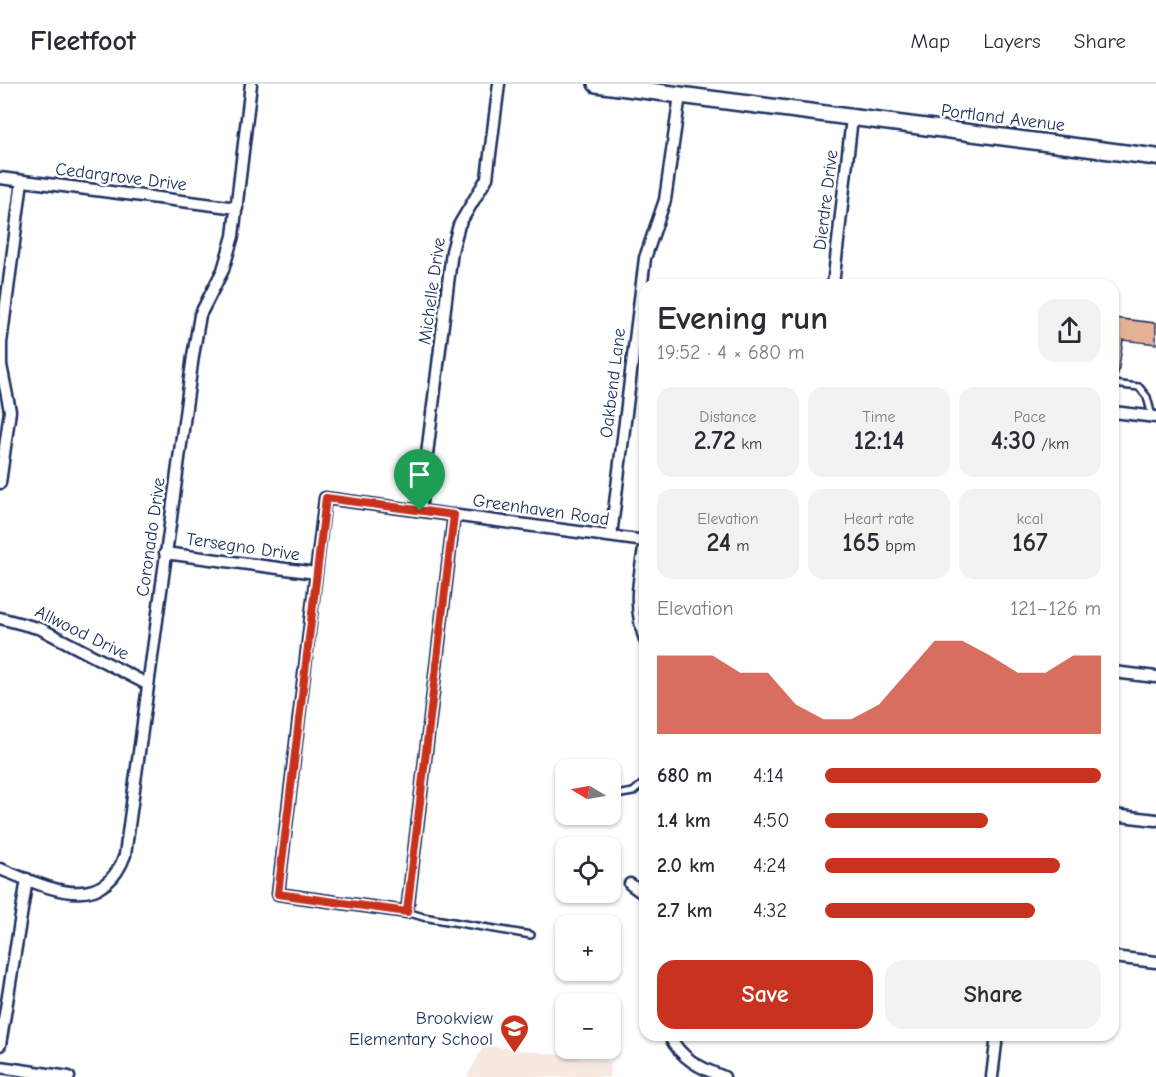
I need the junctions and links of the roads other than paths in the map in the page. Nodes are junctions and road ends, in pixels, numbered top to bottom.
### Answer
1 (251, 84) edge
2 (500, 84) edge
3 (596, 84) edge
4 (680, 95) junction
5 (852, 118) junction
6 (1156, 157) edge
7 (0, 178) edge
8 (21, 181) junction
9 (237, 208) junction
10 (642, 279) edge
11 (834, 279) edge
12 (639, 307) edge
13 (1119, 385) edge
14 (1119, 413) edge
15 (1154, 417) edge
16 (0, 483) edge
17 (420, 511) junction
18 (454, 515) junction
19 (611, 536) junction
20 (639, 540) edge
21 (165, 553) junction
22 (639, 566) edge
23 (316, 573) junction
24 (0, 618) edge
25 (639, 624) edge
26 (1119, 673) edge
27 (1156, 677) edge
28 (147, 684) junction
29 (639, 787) edge
30 (621, 794) edge
31 (1119, 816) edge
32 (1156, 820) edge
33 (0, 869) edge
34 (27, 879) junction
35 (630, 884) dead end
36 (639, 891) edge
37 (407, 912) junction
38 (531, 935) dead end
39 (1119, 958) edge
40 (1156, 962) edge
41 (673, 1041) edge
42 (997, 1041) edge
43 (0, 1046) edge
44 (0, 1067) edge
45 (69, 1077) edge
46 (724, 1077) edge
47 (992, 1077) edge

1 - 9 street, Coronado Drive
2 - 17 street, Michelle Drive
3 - 4 main road, Portland Avenue
4 - 5 main road, Portland Avenue
4 - 10 street, Oakbend Lane
5 - 6 main road, Portland Avenue
5 - 11 street, Dierdre Drive
7 - 8 street, Cedargrove Drive
8 - 9 street, Cedargrove Drive
8 - 16 street
9 - 21 street, Coronado Drive
12 - 19 street, Oakbend Lane
13 - 15 lane
14 - 15 street
17 - 18 street, Greenhaven Road
17 - 23 street, Greenhaven Road
18 - 19 street, Greenhaven Road
18 - 37 street
19 - 20 street, Greenhaven Road
21 - 23 street, Tersegno Drive
21 - 28 street, Coronado Drive
22 - 25 lane
23 - 37 street
24 - 28 street, Allwood Drive
26 - 27 street
28 - 34 street, Coronado Drive
29 - 30 lane
31 - 32 street
33 - 34 street, Coronado Drive
34 - 43 street
35 - 36 street
37 - 38 lane
39 - 40 street
41 - 46 street
42 - 47 street
44 - 45 street

